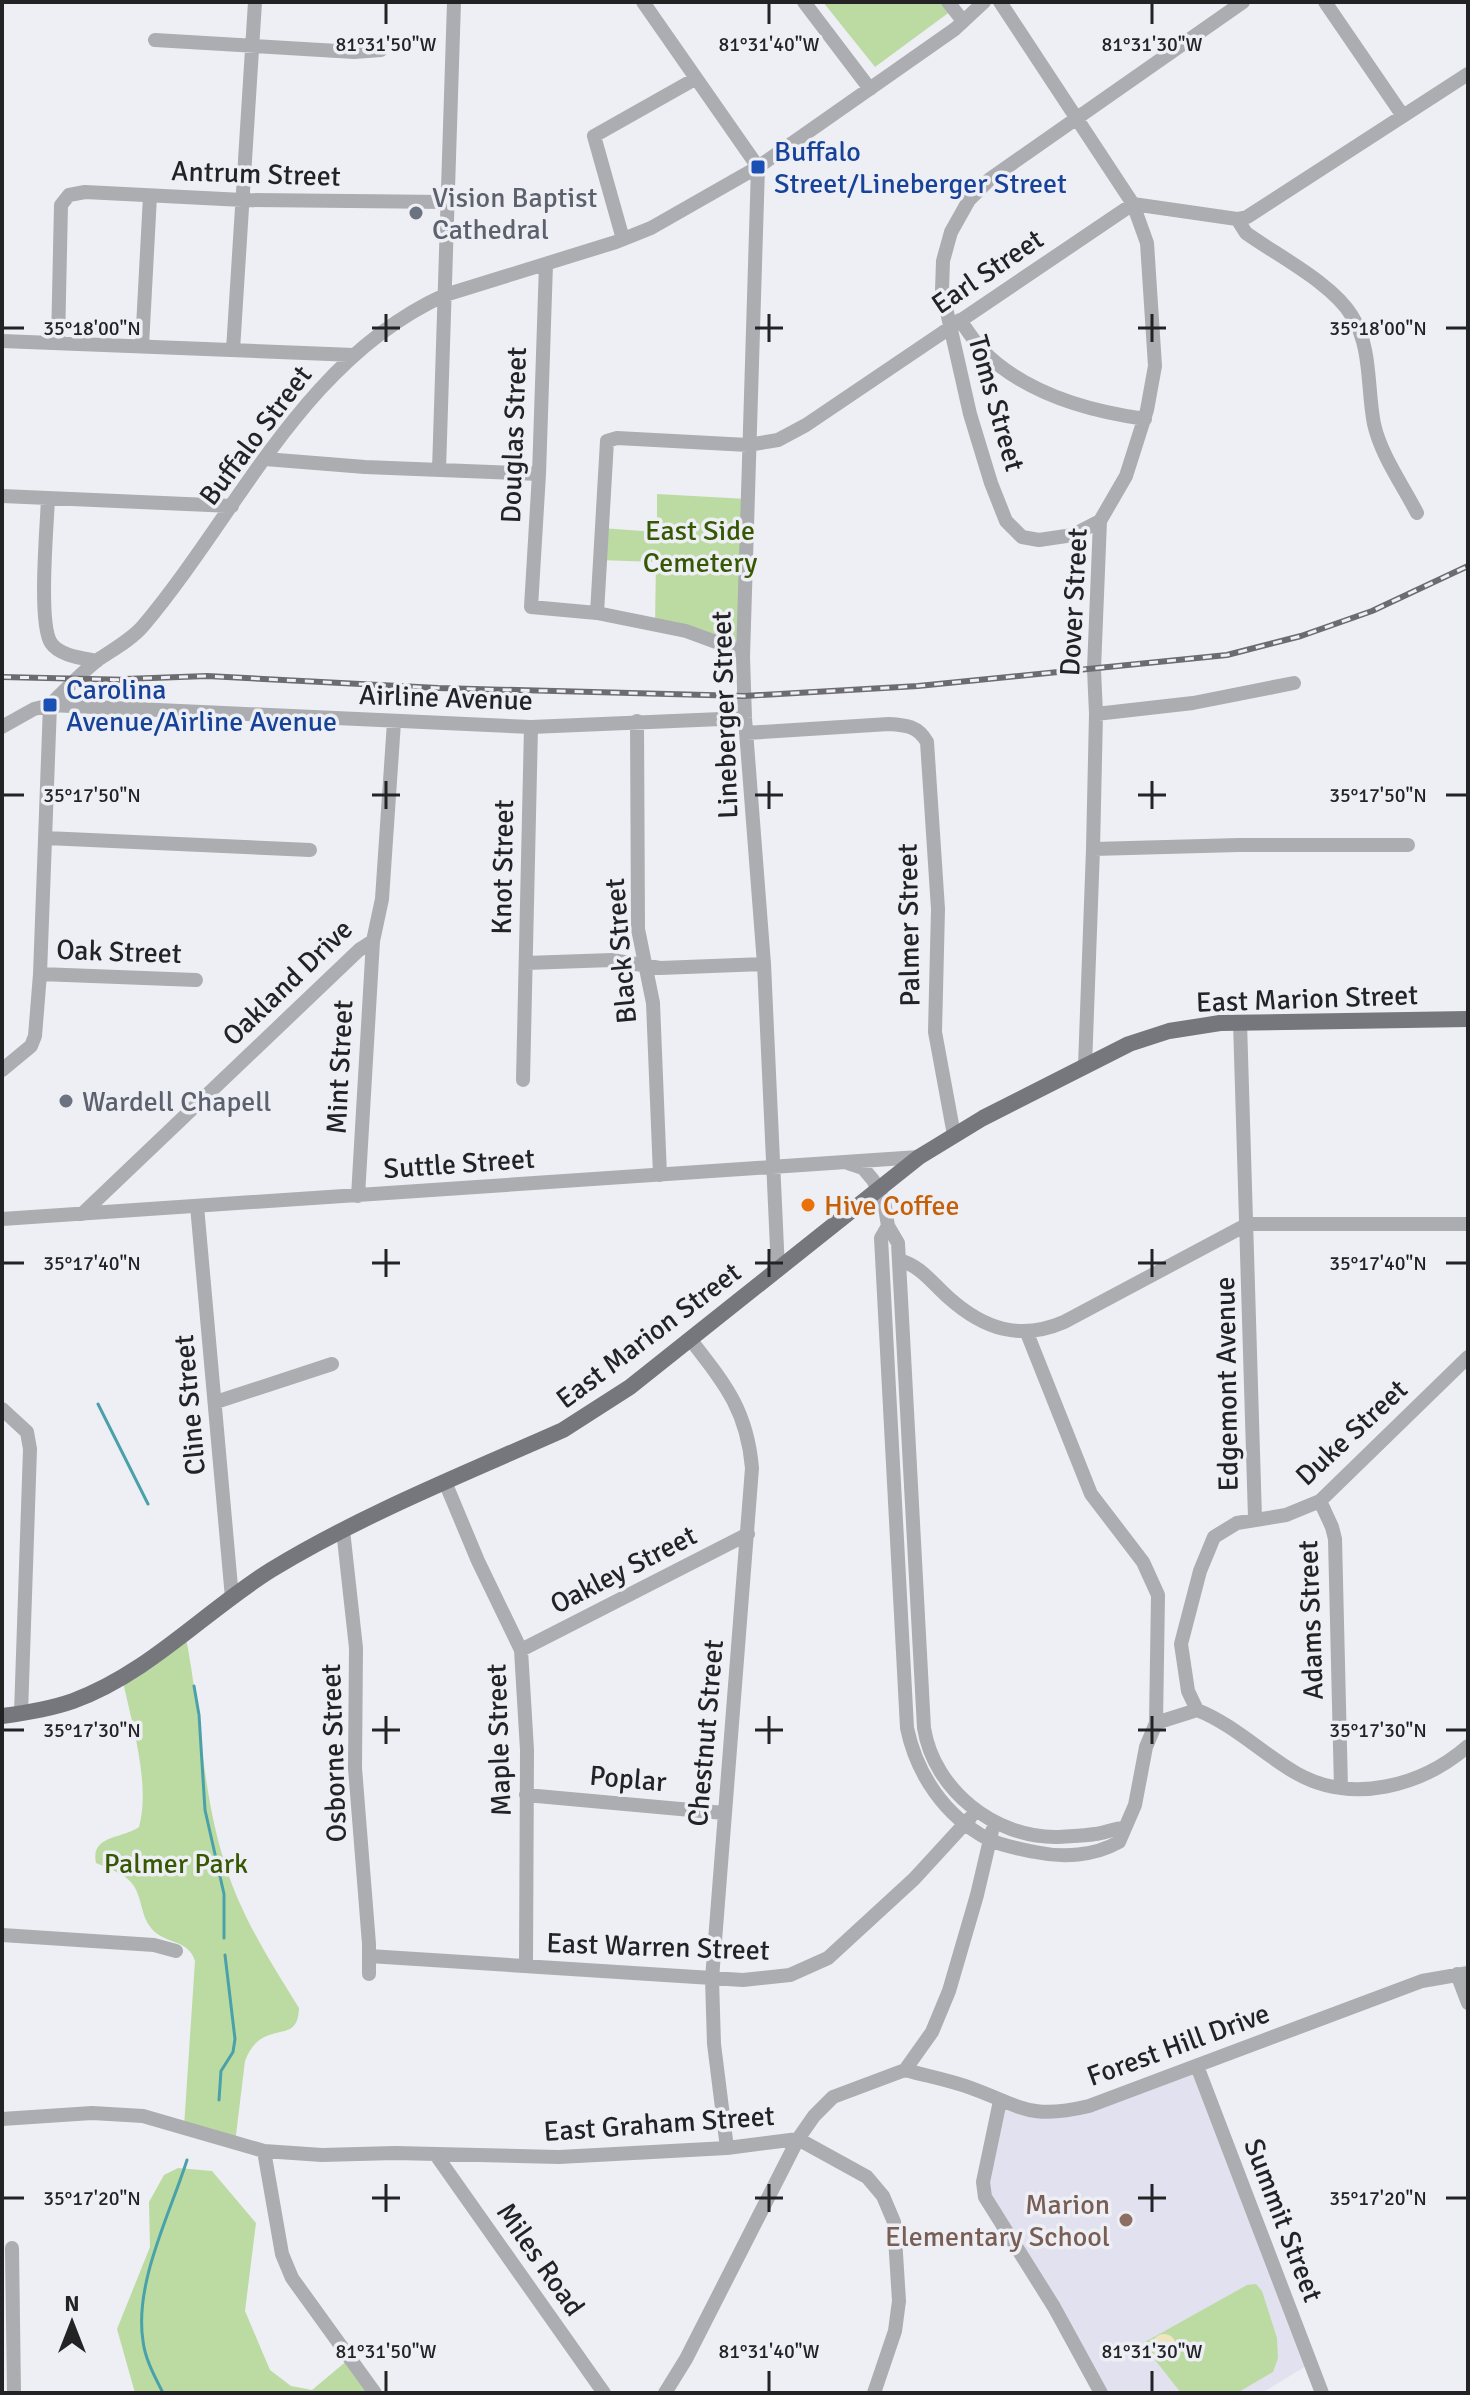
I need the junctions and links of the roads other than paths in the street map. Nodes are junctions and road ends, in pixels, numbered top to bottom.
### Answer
1 (255, 2) edge
2 (454, 2) edge
3 (643, 2) edge
4 (804, 2) edge
5 (948, 2) edge
6 (984, 2) edge
7 (1000, 2) edge
8 (1243, 2) edge
9 (1325, 2) edge
10 (963, 21) junction
11 (155, 40) dead end
12 (252, 47) junction
13 (381, 50) dead end
14 (1468, 74) edge
15 (695, 79) junction
16 (870, 89) junction
17 (1403, 116) junction
18 (1076, 120) junction
19 (758, 167) junction
20 (150, 196) junction
21 (243, 200) junction
22 (446, 202) junction
23 (1133, 204) junction
24 (1237, 219) junction
25 (623, 239) junction
26 (546, 264) junction
27 (445, 295) junction
28 (954, 324) junction
29 (2, 341) edge
30 (58, 343) junction
31 (142, 346) junction
32 (233, 350) junction
33 (354, 355) junction
34 (1145, 419) junction
35 (748, 445) junction
36 (265, 459) junction
37 (439, 470) junction
38 (539, 474) junction
39 (2, 496) edge
40 (48, 498) junction
41 (232, 506) junction
42 (1417, 513) dead end
43 (1100, 521) junction
44 (597, 613) junction
45 (743, 652) junction
46 (97, 661) junction
47 (1294, 683) dead end
48 (50, 705) junction
49 (1096, 714) junction
50 (637, 721) junction
51 (394, 722) junction
52 (904, 725) joint
53 (746, 726) junction
54 (2, 727) edge
55 (531, 727) junction
56 (46, 838) junction
57 (1408, 845) dead end
58 (1093, 849) junction
59 (310, 850) dead end
60 (373, 941) junction
61 (526, 963) junction
62 (764, 964) junction
63 (644, 965) junction
64 (40, 974) junction
65 (196, 980) dead end
66 (1468, 1019) edge
67 (1240, 1022) junction
68 (1085, 1066) junction
69 (2, 1070) edge
70 (523, 1080) dead end
71 (954, 1135) junction
72 (919, 1157) junction
73 (844, 1162) junction
74 (774, 1168) junction
75 (660, 1175) junction
76 (879, 1188) junction
77 (358, 1196) junction
78 (197, 1206) junction
79 (82, 1214) junction
80 (2, 1219) edge
81 (1248, 1224) junction
82 (1468, 1224) edge
83 (888, 1226) junction
84 (899, 1260) junction
85 (778, 1270) junction
86 (1027, 1333) junction
87 (690, 1339) junction
88 (1468, 1357) edge
89 (332, 1364) dead end
90 (216, 1402) junction
91 (2, 1409) edge
92 (909, 1453) junction
93 (892, 1454) junction
94 (445, 1482) junction
95 (1320, 1501) junction
96 (1255, 1518) junction
97 (343, 1530) junction
98 (748, 1534) junction
99 (232, 1598) junction
100 (521, 1650) junction
101 (903, 1655) junction
102 (920, 1655) junction
103 (1197, 1710) junction
104 (21, 1713) junction
105 (2, 1716) edge
106 (1156, 1723) junction
107 (1468, 1746) edge
108 (1341, 1788) junction
109 (526, 1795) junction
110 (977, 1811) junction
111 (724, 1813) junction
112 (994, 1821) junction
113 (965, 1824) junction
114 (1125, 1828) junction
115 (990, 1840) junction
116 (2, 1935) edge
117 (176, 1951) dead end
118 (369, 1956) junction
119 (526, 1966) junction
120 (1463, 1973) edge
121 (369, 1974) dead end
122 (712, 1979) junction
123 (1468, 2003) edge
124 (1197, 2066) junction
125 (905, 2070) junction
126 (1000, 2101) junction
127 (2, 2119) edge
128 (798, 2139) junction
129 (727, 2148) junction
130 (264, 2151) junction
131 (436, 2155) junction
132 (12, 2248) dead end
133 (669, 2390) edge
134 (14, 2393) edge
135 (375, 2393) edge
136 (604, 2393) edge
137 (874, 2393) edge
138 (1101, 2393) edge
139 (1322, 2393) edge

1 - 12 street
2 - 22 street
3 - 15 street
4 - 16 street
5 - 10 street
6 - 10 street, Buffalo Street
7 - 18 street, Dover Street
8 - 18 street, Toms Street
9 - 17 street
10 - 16 street, Buffalo Street
11 - 12 street
12 - 13 street
12 - 21 street
14 - 17 street
15 - 19 street
15 - 25 street
16 - 19 street, Buffalo Street
17 - 24 street
18 - 23 street, Dover Street
18 - 28 street, Toms Street
19 - 25 street, Buffalo Street
19 - 35 street, Lineberger Street
20 - 21 street, Antrum Street
20 - 30 street, Antrum Street
20 - 31 street
21 - 22 street, Antrum Street
21 - 32 street
22 - 27 street
23 - 24 street
23 - 28 street, Earl Street
23 - 34 street, Dover Street
24 - 42 street
25 - 26 street, Buffalo Street
26 - 27 street, Buffalo Street
26 - 38 street, Douglas Street
27 - 33 street, Buffalo Street
27 - 37 street
28 - 34 street
28 - 35 street, Earl Street
28 - 43 street, Toms Street
29 - 30 street
30 - 31 street
31 - 32 street
32 - 33 street
33 - 36 street, Buffalo Street
34 - 43 street, Dover Street
35 - 44 street, Earl Street
35 - 45 street, Lineberger Street
36 - 37 street
36 - 41 street, Buffalo Street
37 - 38 street
38 - 44 street, Douglas Street
39 - 40 street
40 - 41 street
40 - 46 street
41 - 46 street, Buffalo Street
43 - 49 street, Dover Street
44 - 45 street
45 - 53 street, Lineberger Street
46 - 48 street, Buffalo Street
47 - 49 street
48 - 51 street, Airline Avenue
48 - 54 street
48 - 56 street
49 - 58 street, Dover Street
50 - 53 street, Airline Avenue
50 - 55 street, Airline Avenue
50 - 63 street, Black Street
51 - 55 street, Airline Avenue
51 - 60 street, Oakland Drive
52 - 53 street, Airline Avenue
52 - 71 street, Palmer Street
53 - 62 street, Lineberger Street
55 - 61 street, Knot Street
56 - 59 street
56 - 64 street
57 - 58 street
58 - 68 street, Dover Street
60 - 77 street, Mint Street
60 - 79 street, Oakland Drive
61 - 63 street
61 - 70 street, Knot Street
62 - 63 street
62 - 74 street, Lineberger Street
63 - 75 street, Black Street
64 - 65 street, Oak Street
64 - 69 street
66 - 67 main road, East Marion Street
67 - 68 main road, East Marion Street
67 - 81 street, Edgemont Avenue
68 - 71 main road, East Marion Street
71 - 72 main road, East Marion Street
72 - 73 street, Suttle Street
72 - 76 main road, East Marion Street
73 - 74 street, Suttle Street
73 - 76 street
74 - 75 street, Suttle Street
74 - 85 street, Lineberger Street
75 - 77 street, Suttle Street
76 - 83 street
76 - 85 main road, East Marion Street
77 - 78 street, Suttle Street
78 - 79 street, Suttle Street
78 - 90 street, Cline Street
79 - 80 street, Suttle Street
81 - 82 street
81 - 86 street
81 - 96 street, Edgemont Avenue
83 - 84 street
83 - 93 street
84 - 86 street
84 - 92 street
85 - 87 main road, East Marion Street
86 - 106 street
87 - 94 main road, East Marion Street
87 - 98 street, Chestnut Street
88 - 95 street, Duke Street
89 - 90 street
90 - 99 street, Cline Street
91 - 104 street
92 - 93 street
92 - 102 street
93 - 101 street
94 - 97 main road, East Marion Street
94 - 100 street, Maple Street
95 - 96 street, Duke Street
95 - 108 street, Adams Street
96 - 103 street, Edgemont Avenue
97 - 99 main road, East Marion Street
97 - 118 street, Osborne Street
98 - 100 street, Oakley Street
98 - 111 street, Chestnut Street
99 - 104 main road, East Marion Street
100 - 109 street, Maple Street
101 - 102 street
101 - 113 street
102 - 110 street
103 - 106 street
103 - 108 street
104 - 105 main road, East Marion Street
106 - 114 street
107 - 108 street
109 - 111 street, Poplar
109 - 119 street, Maple Street
110 - 112 street
110 - 113 street, East Warren Street
111 - 122 street, Chestnut Street
112 - 114 street
112 - 115 street
113 - 115 street
113 - 122 street, East Warren Street
114 - 115 street
115 - 125 street
116 - 117 street
118 - 119 street, East Warren Street
118 - 121 street, Osborne Street
119 - 122 street, East Warren Street
120 - 123 street
120 - 124 street, Forest Hill Drive
122 - 129 street, Chestnut Street
124 - 126 street, Forest Hill Drive
124 - 139 street, Summit Street
125 - 126 street, Forest Hill Drive
125 - 128 street
126 - 138 street
127 - 130 street, East Graham Street
128 - 129 street, East Graham Street
128 - 133 street
128 - 137 street, East Graham Street
129 - 131 street, East Graham Street
130 - 131 street, East Graham Street
130 - 135 street
131 - 136 street, Miles Road
132 - 134 street

